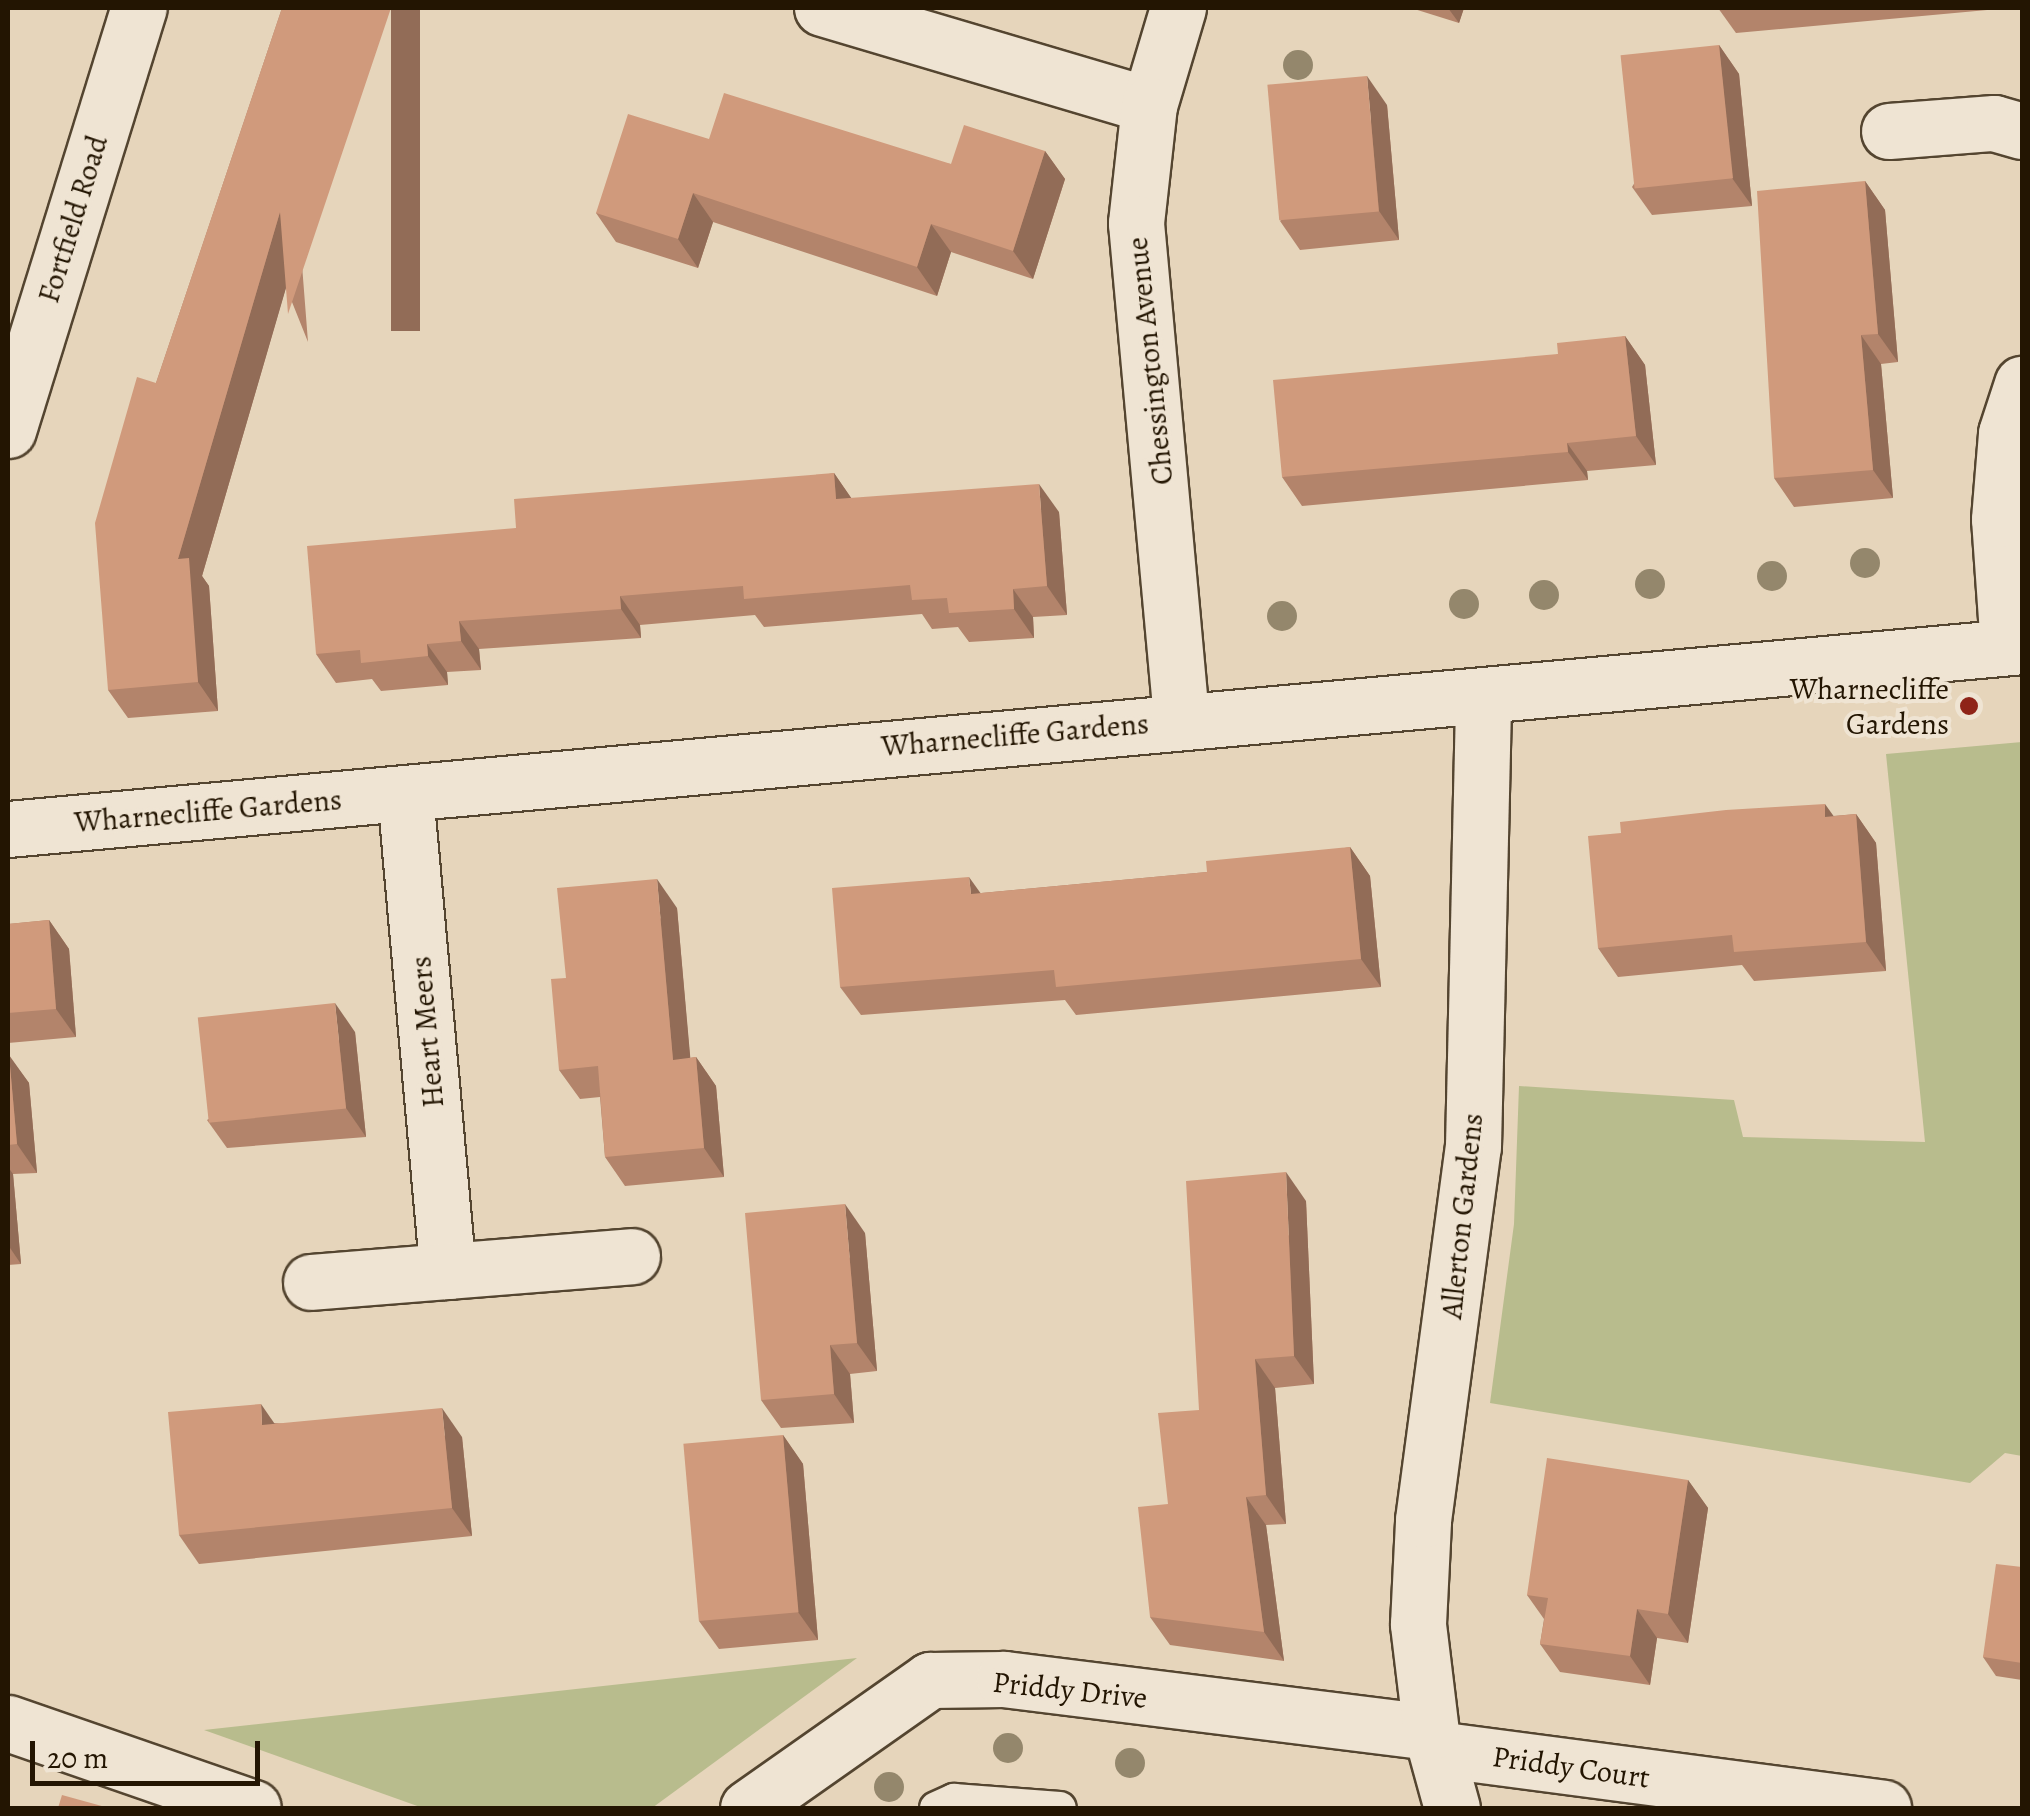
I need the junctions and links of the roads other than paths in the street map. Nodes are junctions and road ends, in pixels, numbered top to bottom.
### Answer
1 (139, 8) edge
2 (822, 8) edge
3 (1178, 8) edge
4 (1149, 105) junction
5 (2022, 130) edge
6 (1888, 131) dead end
7 (2022, 384) edge
8 (8, 430) edge
9 (2015, 646) edge
10 (1484, 696) junction
11 (1181, 720) junction
12 (405, 793) junction
13 (8, 829) edge
14 (632, 1256) dead end
15 (448, 1272) junction
16 (311, 1282) dead end
17 (8, 1723) edge
18 (1434, 1741) junction
19 (253, 1808) edge
20 (748, 1808) edge
21 (936, 1808) edge
22 (1060, 1808) edge
23 (1452, 1808) edge
24 (1883, 1808) edge

1 - 8 street, Fortfield Road
2 - 4 street
3 - 4 street, Chessington Avenue
4 - 11 street, Chessington Avenue
5 - 6 street
7 - 9 street
9 - 10 street, Wharnecliffe Gardens
10 - 11 street, Wharnecliffe Gardens
10 - 18 street, Allerton Gardens
11 - 12 street, Wharnecliffe Gardens
12 - 13 street, Wharnecliffe Gardens
12 - 15 street, Heart Meers
14 - 15 street
15 - 16 street
17 - 19 street
18 - 20 street, Priddy Drive
18 - 23 street, Allerton Gardens
18 - 24 street, Priddy Court
21 - 22 lane

